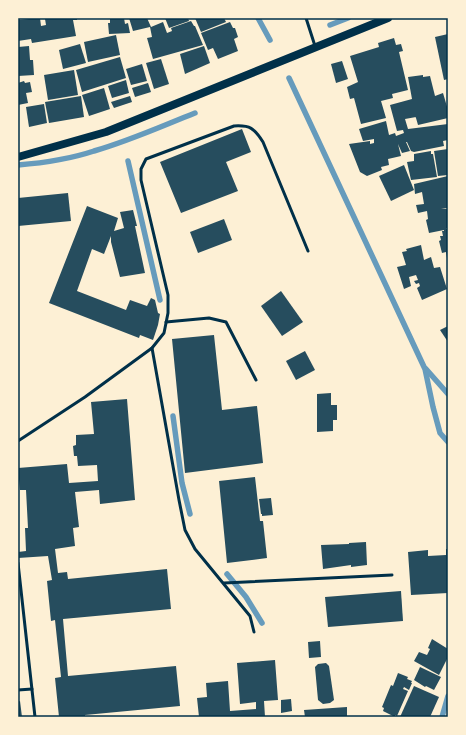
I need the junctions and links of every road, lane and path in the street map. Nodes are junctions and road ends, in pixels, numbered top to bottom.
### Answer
1 (306, 18) edge
2 (388, 18) edge
3 (315, 48) junction
4 (18, 156) edge
5 (308, 251) dead end
6 (166, 322) junction
7 (152, 348) junction
8 (256, 380) dead end
9 (18, 441) edge
10 (18, 563) edge
11 (392, 575) dead end
12 (224, 583) junction
13 (22, 596) junction
14 (18, 597) edge
15 (254, 632) dead end
16 (32, 688) junction
17 (18, 690) edge
18 (35, 717) edge

1 - 3 lane
2 - 3 main road
3 - 4 main road
5 - 6 lane
6 - 7 lane
6 - 8 lane
7 - 9 lane
7 - 12 lane
10 - 13 lane
11 - 12 lane
12 - 15 lane
13 - 14 lane
13 - 16 lane
16 - 17 lane
16 - 18 lane

